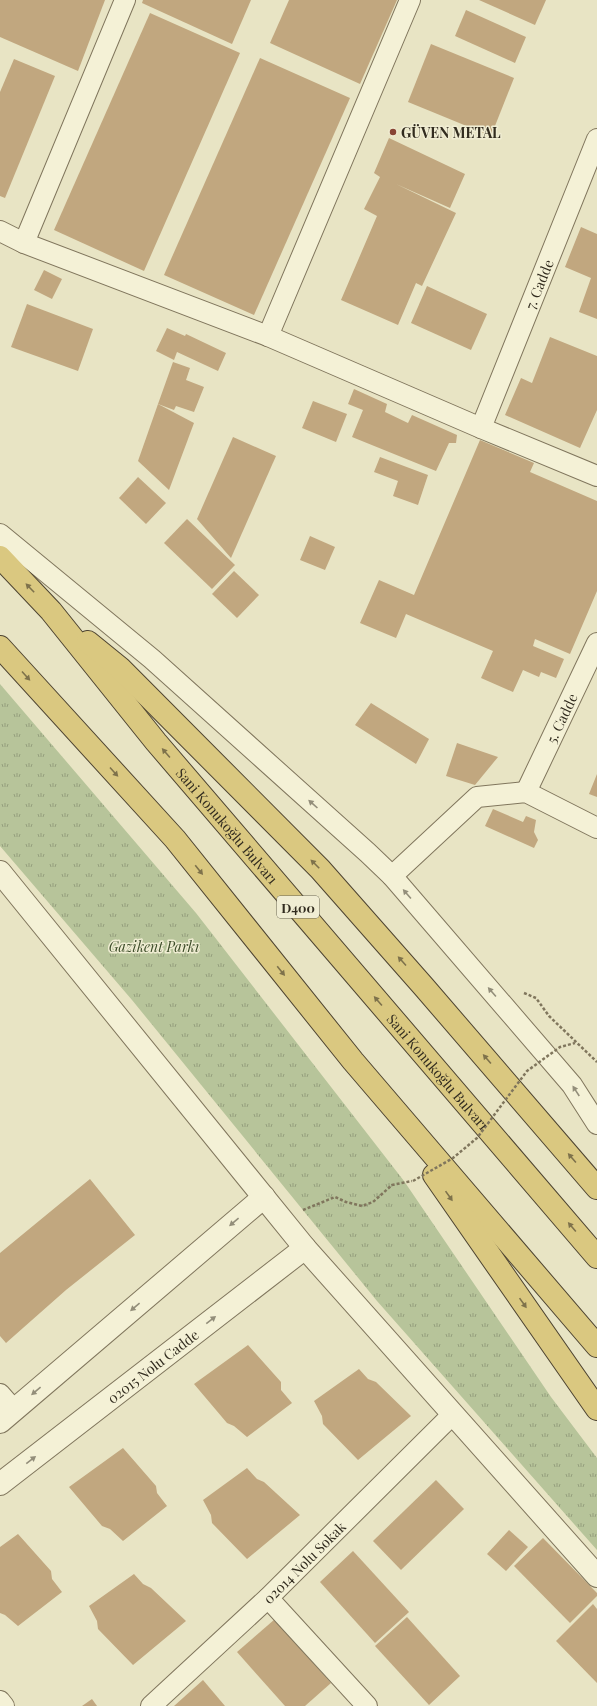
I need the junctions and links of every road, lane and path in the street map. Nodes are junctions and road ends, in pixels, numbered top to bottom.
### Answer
1 (125, 0) edge
2 (410, 0) edge
3 (597, 139) edge
4 (0, 231) edge
5 (24, 243) junction
6 (268, 336) junction
7 (480, 428) junction
8 (597, 476) edge
9 (0, 534) edge
10 (0, 557) edge
11 (51, 611) junction
12 (597, 643) edge
13 (0, 647) edge
14 (526, 792) junction
15 (597, 828) edge
16 (0, 872) edge
17 (392, 876) junction
18 (353, 1061) junction
19 (597, 1062) edge
20 (597, 1124) edge
21 (597, 1188) edge
22 (264, 1197) junction
23 (282, 1219) junction
24 (305, 1248) junction
25 (597, 1257) edge
26 (597, 1346) edge
27 (5, 1408) edge
28 (597, 1408) edge
29 (453, 1414) junction
30 (0, 1484) edge
31 (597, 1576) edge
32 (268, 1598) junction
33 (0, 1701) edge
34 (4, 1706) edge
35 (151, 1706) edge
36 (368, 1706) edge

1 - 5 street
2 - 6 street
3 - 7 street, 7. Cadde
4 - 5 street
5 - 6 street
6 - 7 street
7 - 8 street
17 -> 9 street
11 -> 10 highway, Sani Konukoğlu Bulvarı / D400
21 -> 11 highway
25 -> 11 highway, Sani Konukoğlu Bulvarı / D400
12 - 14 street, 5. Cadde
13 -> 18 highway
14 - 15 street
14 - 17 street
16 - 22 street
20 -> 17 street
18 - 26 highway
18 -> 28 highway
19 - 23 path, bridge
22 - 23 street
22 -> 27 street
23 - 24 street
24 - 29 street
30 -> 24 street, 02015 Nolu Cadde
29 - 31 street
29 - 32 street, 02014 Nolu Sokak
32 - 35 street, 02014 Nolu Sokak
32 - 36 street
33 - 34 street

